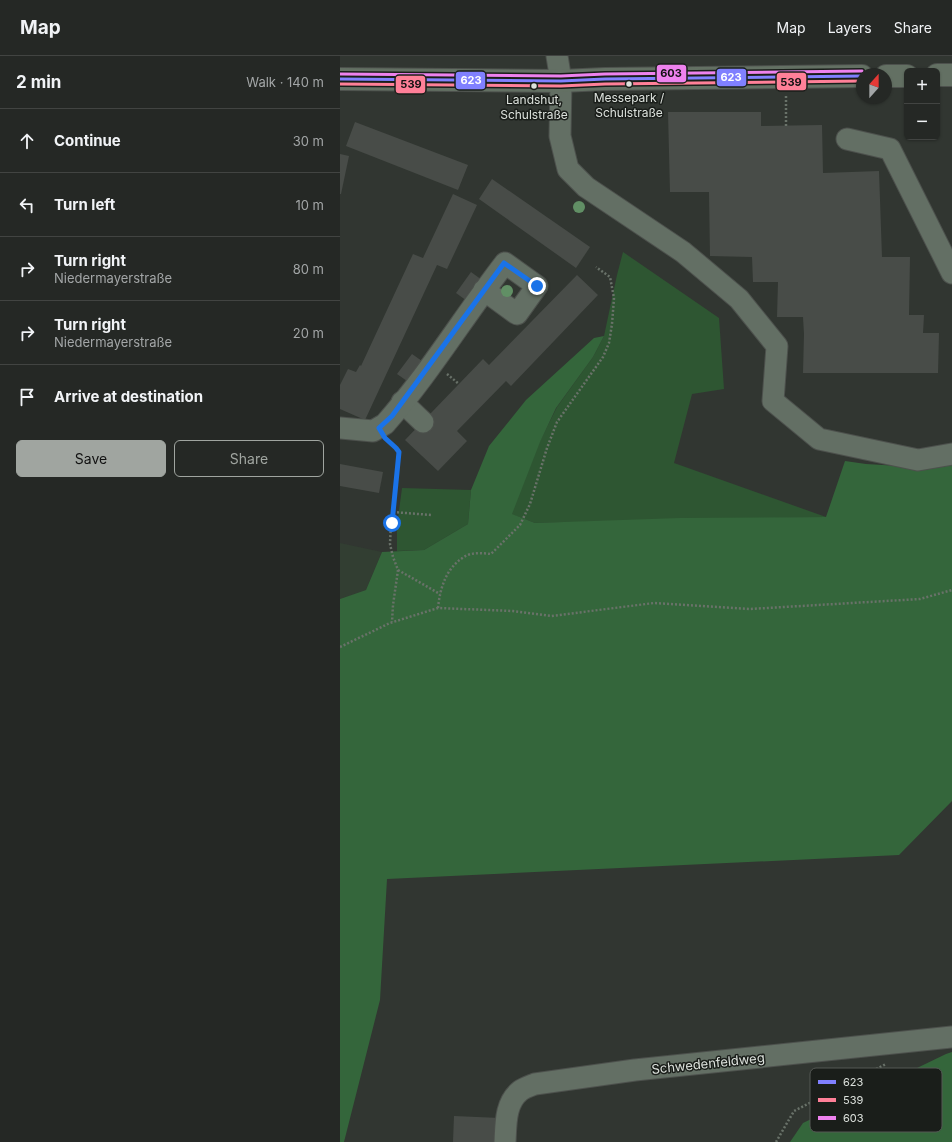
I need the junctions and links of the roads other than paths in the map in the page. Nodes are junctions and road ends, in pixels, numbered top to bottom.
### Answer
1 (557, 56) edge
2 (940, 75) edge
3 (952, 75) edge
4 (856, 76) edge
5 (892, 76) edge
6 (904, 76) edge
7 (340, 78) edge
8 (561, 81) junction
9 (847, 139) dead end
10 (952, 273) edge
11 (484, 290) dead end
12 (402, 402) junction
13 (422, 422) dead end
14 (340, 428) edge
15 (952, 454) edge
16 (952, 1037) edge
17 (505, 1142) edge

1 - 8 street
2 - 3 main road
4 - 8 main road
5 - 6 main road
7 - 8 main road
8 - 15 street
9 - 10 street
11 - 12 street
12 - 13 street
12 - 14 street
16 - 17 street, Schwedenfeldweg

